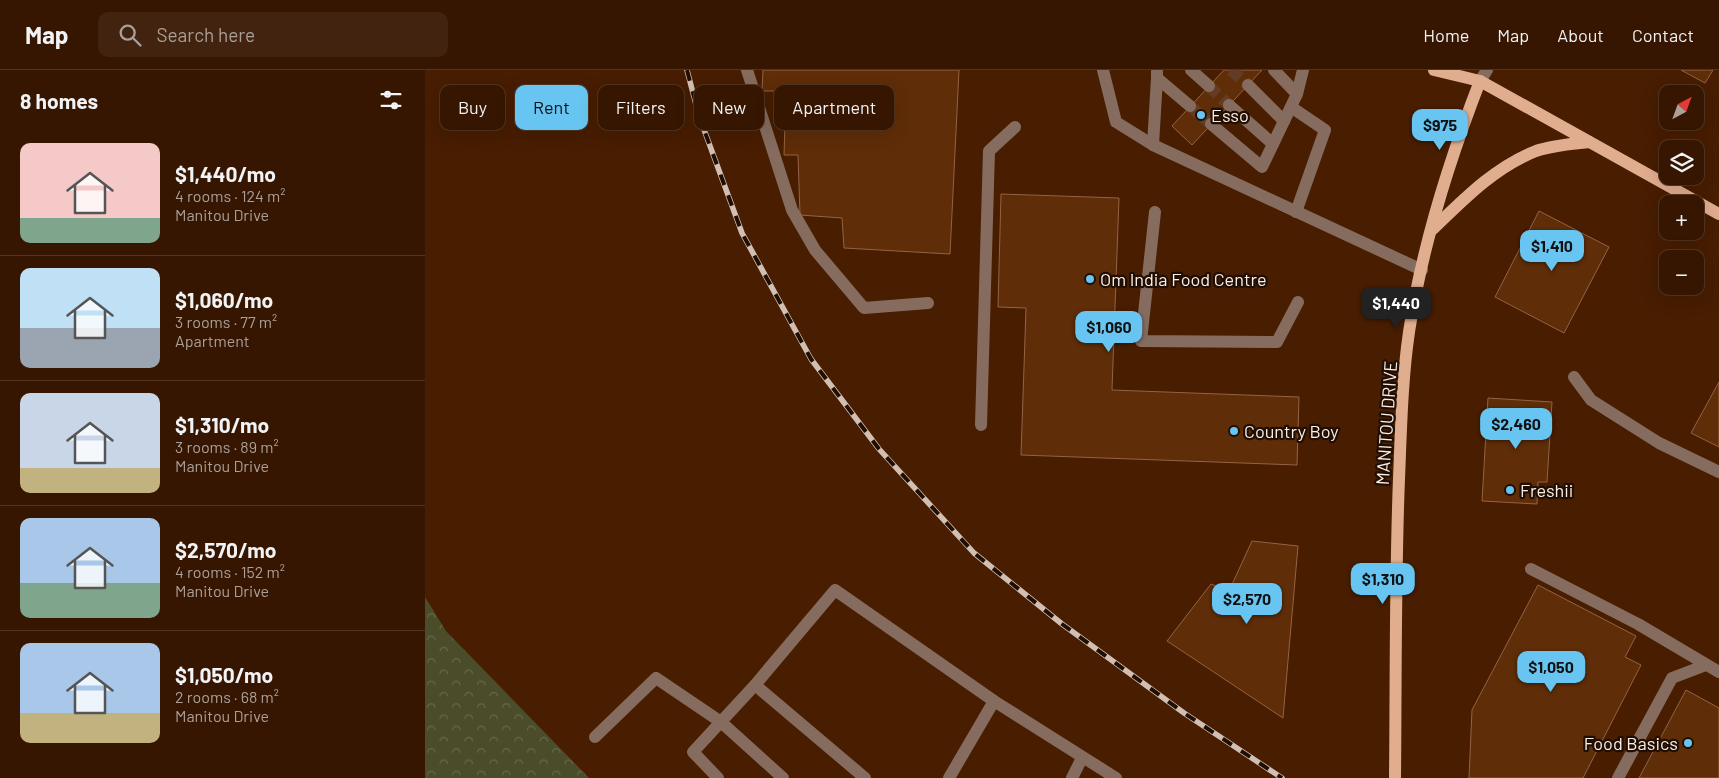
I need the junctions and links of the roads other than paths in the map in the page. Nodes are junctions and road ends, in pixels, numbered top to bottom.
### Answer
1 (747, 70) edge
2 (1103, 70) edge
3 (1191, 70) edge
4 (1274, 70) edge
5 (1303, 70) edge
6 (1434, 70) edge
7 (1157, 74) edge
8 (1481, 74) edge
9 (1247, 85) tunnel mouth
10 (1209, 86) tunnel mouth
11 (1297, 94) junction
12 (1229, 105) tunnel mouth
13 (1190, 106) tunnel mouth
14 (1291, 106) junction
15 (1284, 121) junction
16 (1211, 124) tunnel mouth
17 (1015, 127) dead end
18 (1589, 142) junction
19 (1273, 144) junction
20 (1153, 145) junction
21 (1155, 212) dead end
22 (1296, 212) junction
23 (1719, 214) edge
24 (1431, 231) junction
25 (1422, 270) junction
26 (1298, 302) dead end
27 (929, 303) dead end
28 (1574, 377) dead end
29 (981, 425) dead end
30 (1719, 472) edge
31 (1531, 570) dead end
32 (1706, 665) junction
33 (1719, 672) edge
34 (755, 685) junction
35 (994, 701) junction
36 (721, 722) junction
37 (595, 738) dead end
38 (1082, 758) junction
39 (718, 778) edge
40 (783, 778) edge
41 (865, 778) edge
42 (949, 778) edge
43 (1072, 778) edge
44 (1116, 778) edge
45 (1395, 778) edge
46 (1618, 778) edge

1 - 27 lane
2 - 20 lane
3 - 10 lane
4 - 11 lane
5 - 11 lane
6 - 8 main road
7 - 13 lane
7 - 20 lane
8 - 18 main road
8 - 24 main road, MANITOU DRIVE
9 - 15 lane
11 - 14 lane
12 - 19 lane
14 - 15 lane
14 - 22 lane
15 - 19 lane
16 - 19 lane
17 - 29 lane
18 - 23 main road
18 - 24 main road
20 - 22 lane
21 - 26 lane
22 - 25 lane
24 - 25 main road, MANITOU DRIVE
25 - 45 main road, MANITOU DRIVE
28 - 30 lane
31 - 32 lane
32 - 33 lane
32 - 46 lane
34 - 35 lane
34 - 36 lane
34 - 41 lane
35 - 38 lane
35 - 42 lane
36 - 37 lane
36 - 39 lane
36 - 40 lane
38 - 43 lane
38 - 44 lane

